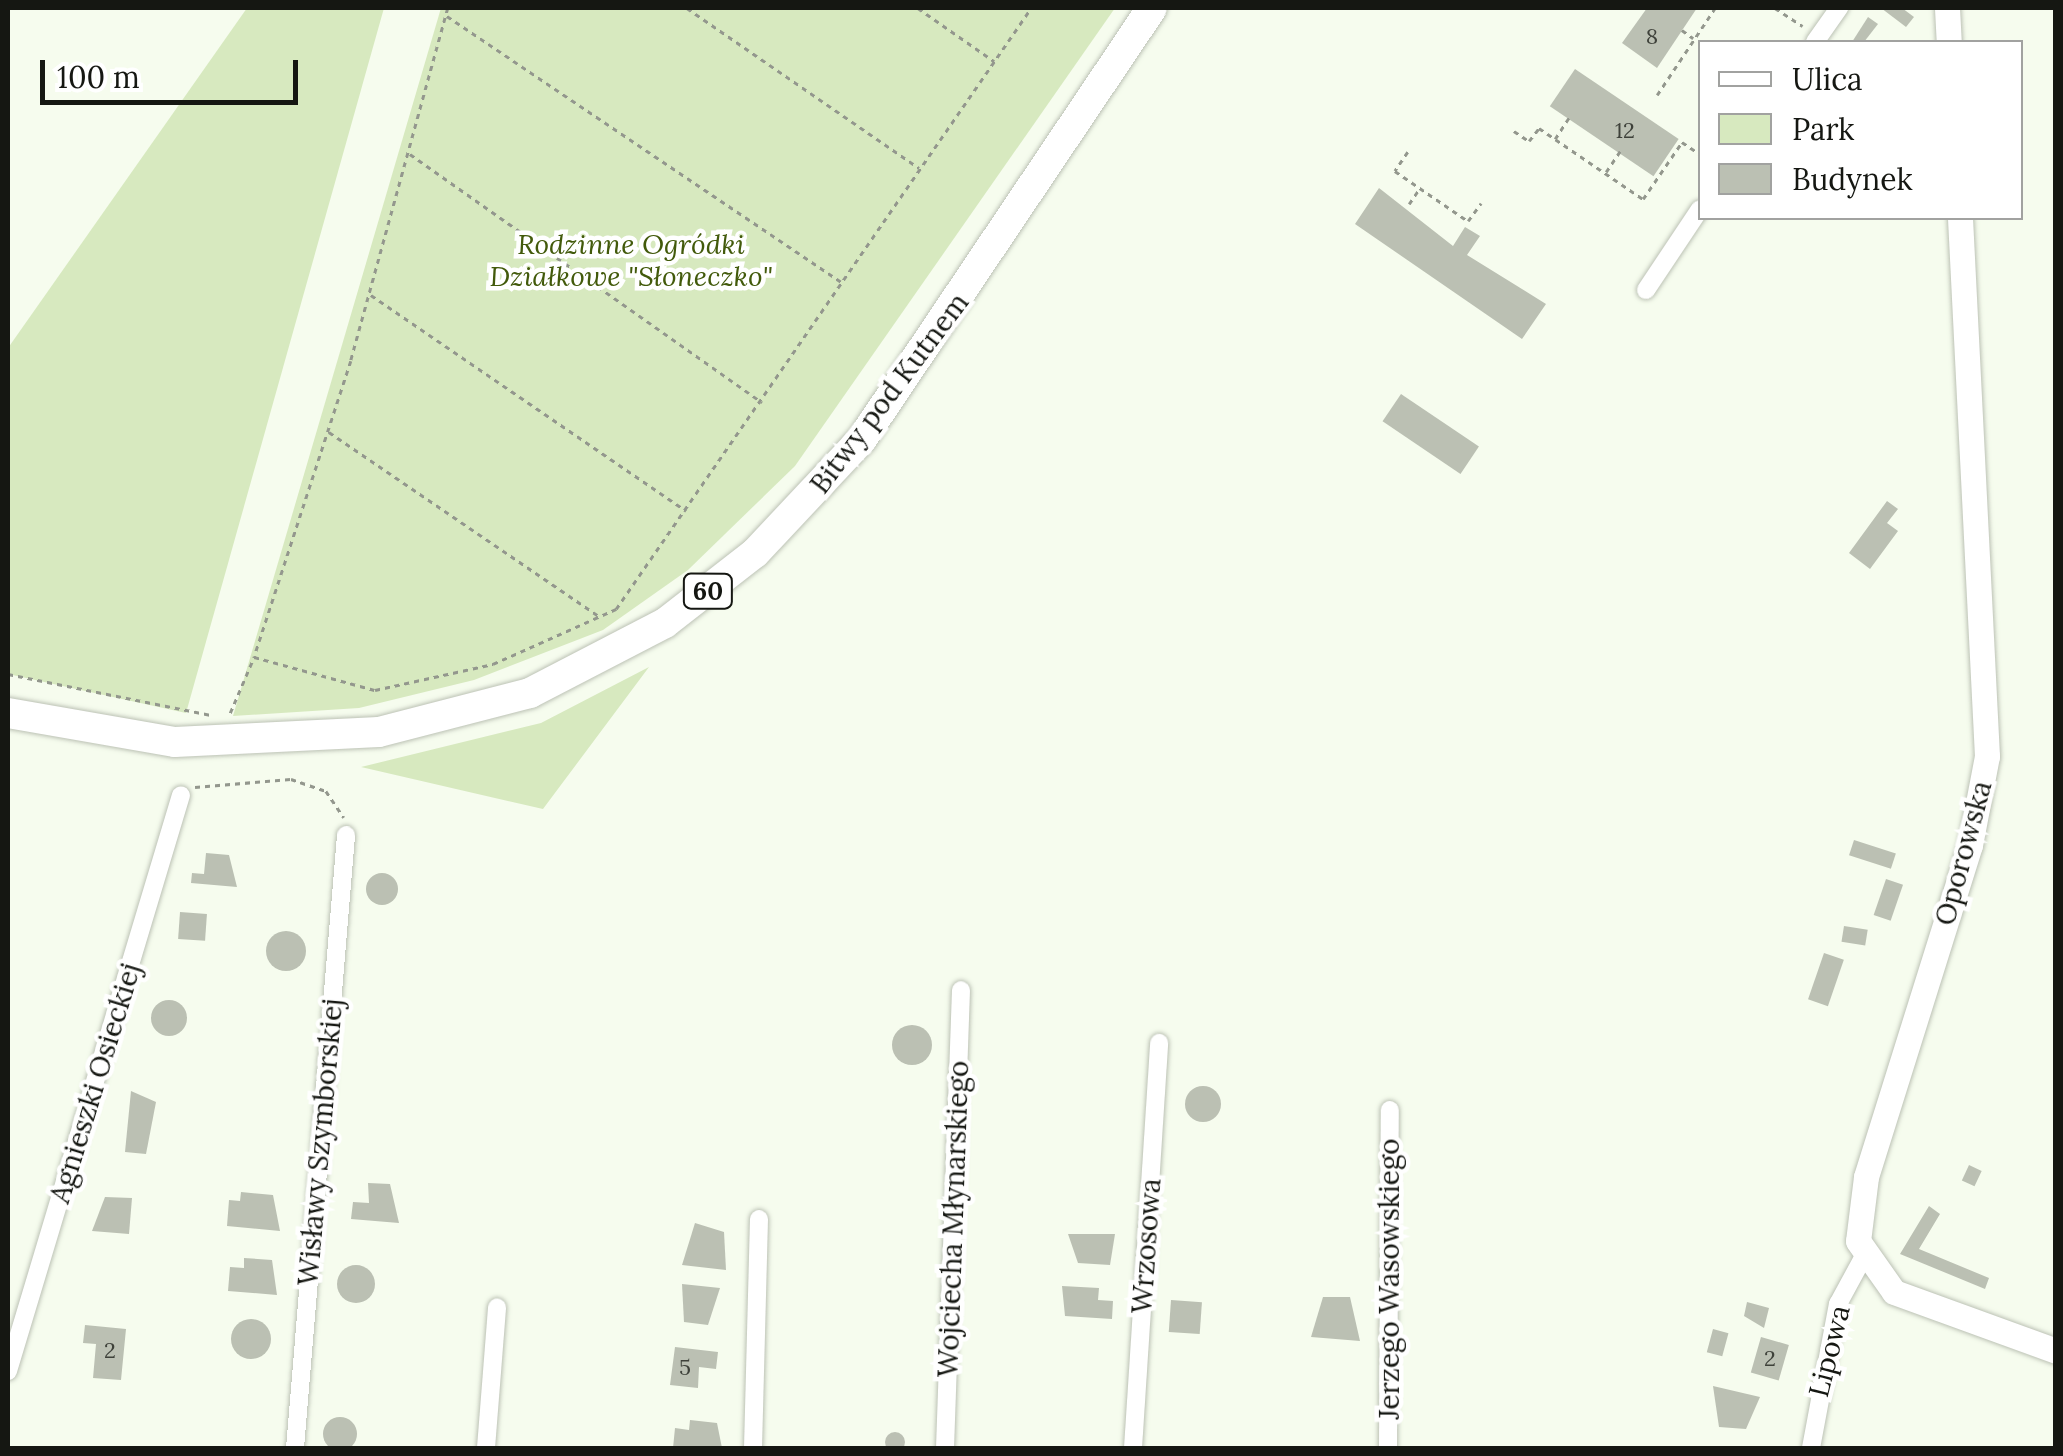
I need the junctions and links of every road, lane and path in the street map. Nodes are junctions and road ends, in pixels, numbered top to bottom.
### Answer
1 (448, 8) edge
2 (687, 8) edge
3 (918, 8) edge
4 (1031, 8) edge
5 (1152, 8) edge
6 (1715, 8) edge
7 (1775, 8) edge
8 (1839, 8) edge
9 (1947, 8) edge
10 (446, 16) junction
11 (1682, 30) dead end
12 (1694, 38) junction
13 (1800, 40) edge
14 (1815, 40) edge
15 (1949, 40) edge
16 (994, 61) junction
17 (1656, 95) dead end
18 (1570, 116) dead end
19 (1514, 131) dead end
20 (1555, 139) junction
21 (1620, 150) dead end
22 (1408, 152) dead end
23 (1698, 153) edge
24 (408, 154) junction
25 (920, 169) junction
26 (1605, 173) junction
27 (1420, 188) junction
28 (1481, 203) dead end
29 (1409, 204) dead end
30 (1698, 212) edge
31 (1960, 220) edge
32 (842, 283) junction
33 (1646, 290) dead end
34 (370, 294) junction
35 (762, 402) junction
36 (328, 431) junction
37 (686, 512) junction
38 (600, 617) junction
39 (254, 657) junction
40 (8, 674) edge
41 (8, 713) edge
42 (181, 796) joint
43 (346, 835) joint
44 (962, 990) dead end
45 (1159, 1043) dead end
46 (1390, 1110) dead end
47 (759, 1219) dead end
48 (1863, 1258) junction
49 (497, 1307) dead end
50 (2056, 1351) edge
51 (8, 1371) edge
52 (295, 1448) edge
53 (486, 1448) edge
54 (753, 1448) edge
55 (945, 1448) edge
56 (1134, 1448) edge
57 (1388, 1448) edge
58 (1811, 1448) edge

1 - 10 path
2 - 25 path
3 - 16 path
4 - 16 path
5 - 41 main road, Bitwy pod Kutnem / 60
6 - 12 path
7 - 13 path
8 - 14 street
9 - 15 street
10 - 24 path
10 - 32 path
11 - 12 path
12 - 17 path
16 - 25 path
18 - 20 path
19 - 20 path
20 - 26 path
21 - 26 path
22 - 27 path
23 - 26 path
24 - 34 path
24 - 35 path
25 - 32 path
27 - 28 path
27 - 29 path
30 - 33 street
31 - 48 street, Oporowska
32 - 35 path
34 - 36 path
34 - 37 path
35 - 37 path
36 - 38 path
36 - 39 path
37 - 38 path
38 - 39 path
39 - 40 path
42 - 43 path
42 - 51 street, Agnieszki Osieckiej
43 - 52 street, Wisławy Szymborskiej
44 - 55 street, Wojciecha Młynarskiego
45 - 56 street, Wrzosowa
46 - 57 street, Jerzego Wasowskiego
47 - 54 street
48 - 50 street
48 - 58 street, Lipowa
49 - 53 street

